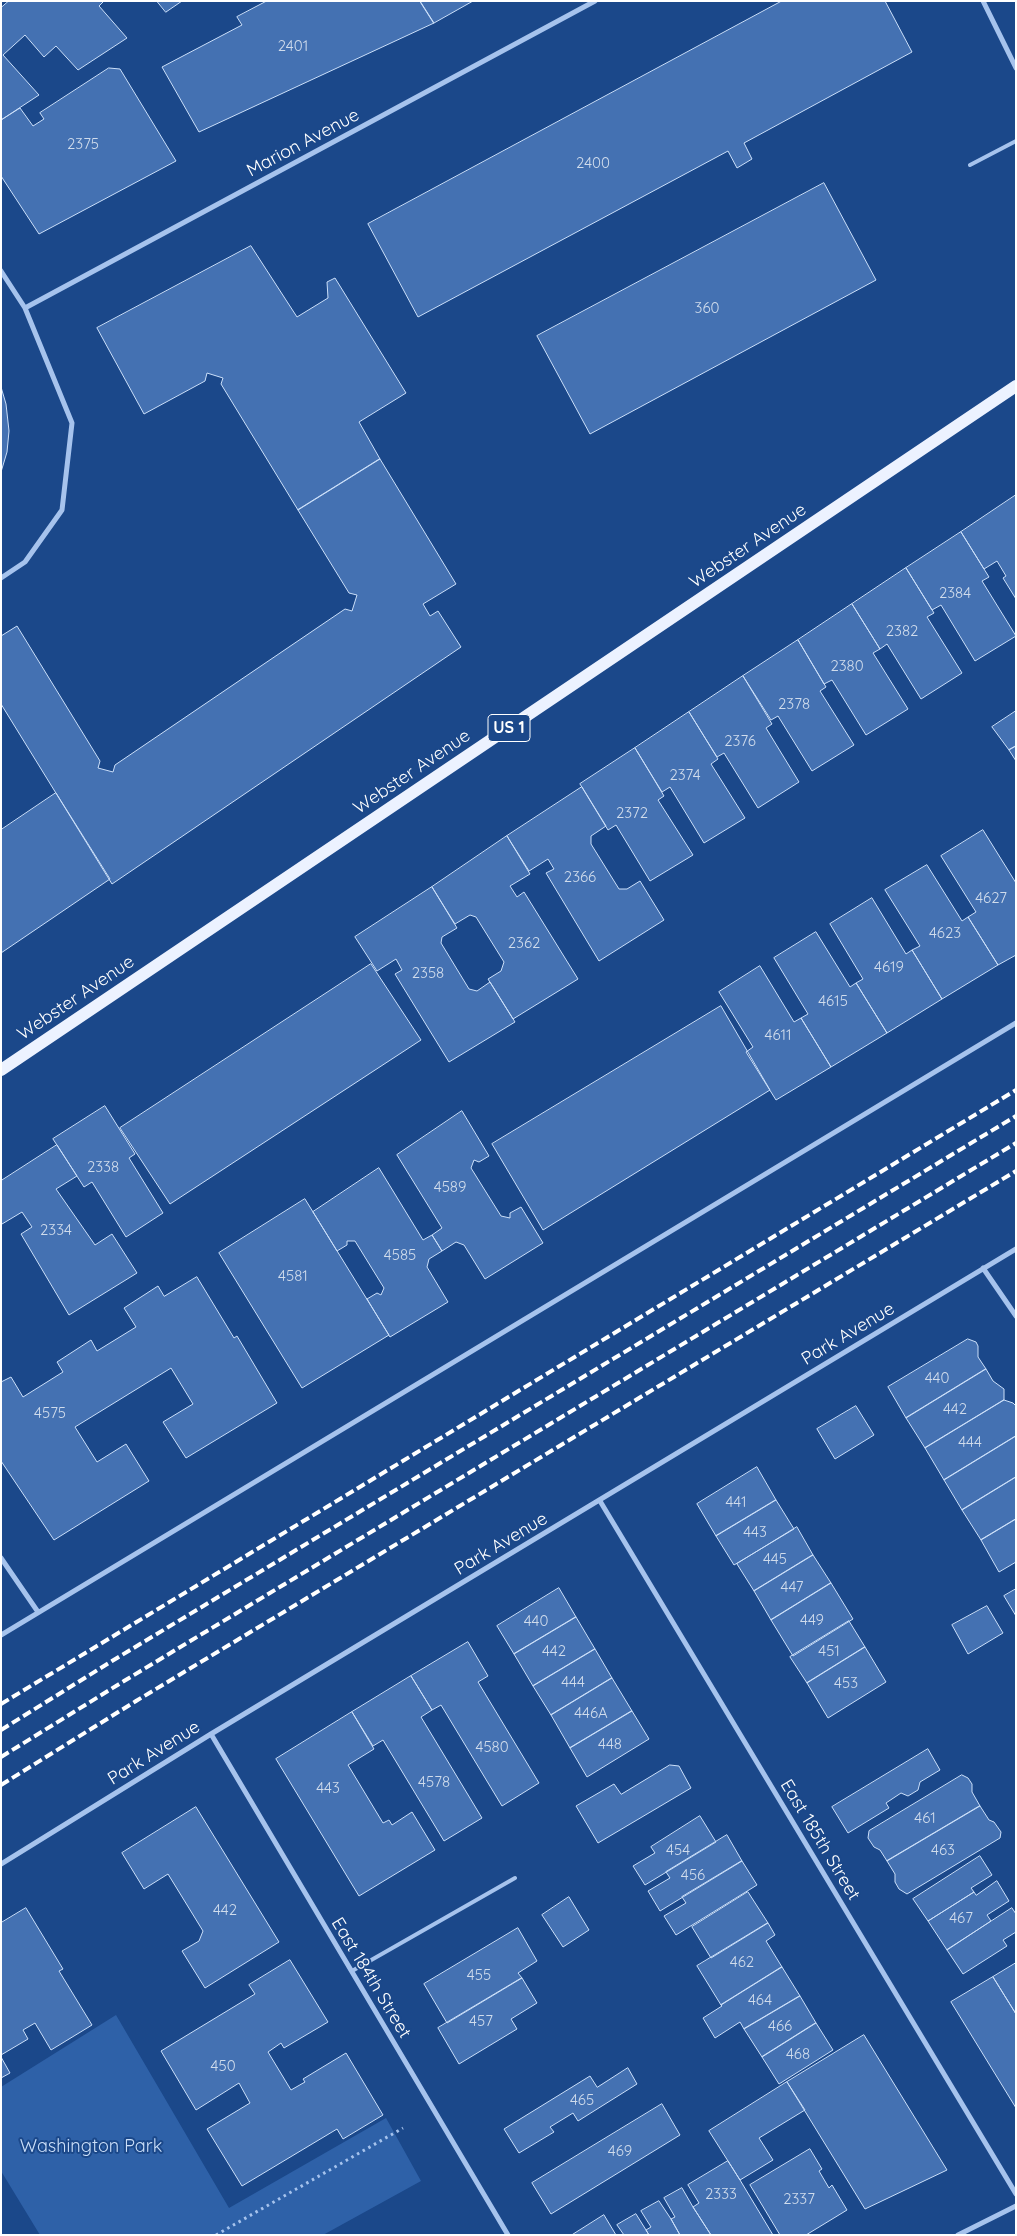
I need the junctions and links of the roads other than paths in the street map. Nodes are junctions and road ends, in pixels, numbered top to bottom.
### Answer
1 (595, 1) edge
2 (983, 1) edge
3 (1016, 68) edge
4 (1016, 141) edge
5 (970, 165) dead end
6 (1, 271) edge
7 (25, 308) junction
8 (1015, 387) edge
9 (1, 578) edge
10 (1016, 1023) edge
11 (1, 1070) edge
12 (1016, 1249) edge
13 (983, 1268) junction
14 (1016, 1316) edge
15 (600, 1501) junction
16 (1, 1558) edge
17 (38, 1612) junction
18 (1, 1635) edge
19 (211, 1734) junction
20 (1, 1864) edge
21 (515, 1878) dead end
22 (352, 1972) junction
23 (1016, 2194) edge
24 (1016, 2206) edge
25 (508, 2235) edge
26 (958, 2235) edge

1 - 7 street, Marion Avenue
2 - 3 street
4 - 5 lane
6 - 7 street
7 - 9 street
8 - 11 main road, Webster Avenue / US 1
10 - 17 street
12 - 13 street, Park Avenue
13 - 14 street
13 - 15 street, Park Avenue
15 - 19 street, Park Avenue
15 - 23 street, East 185th Street
16 - 17 street
17 - 18 street
19 - 20 street, Park Avenue
19 - 22 street, East 184th Street
21 - 22 lane
22 - 25 street, East 184th Street
24 - 26 street

